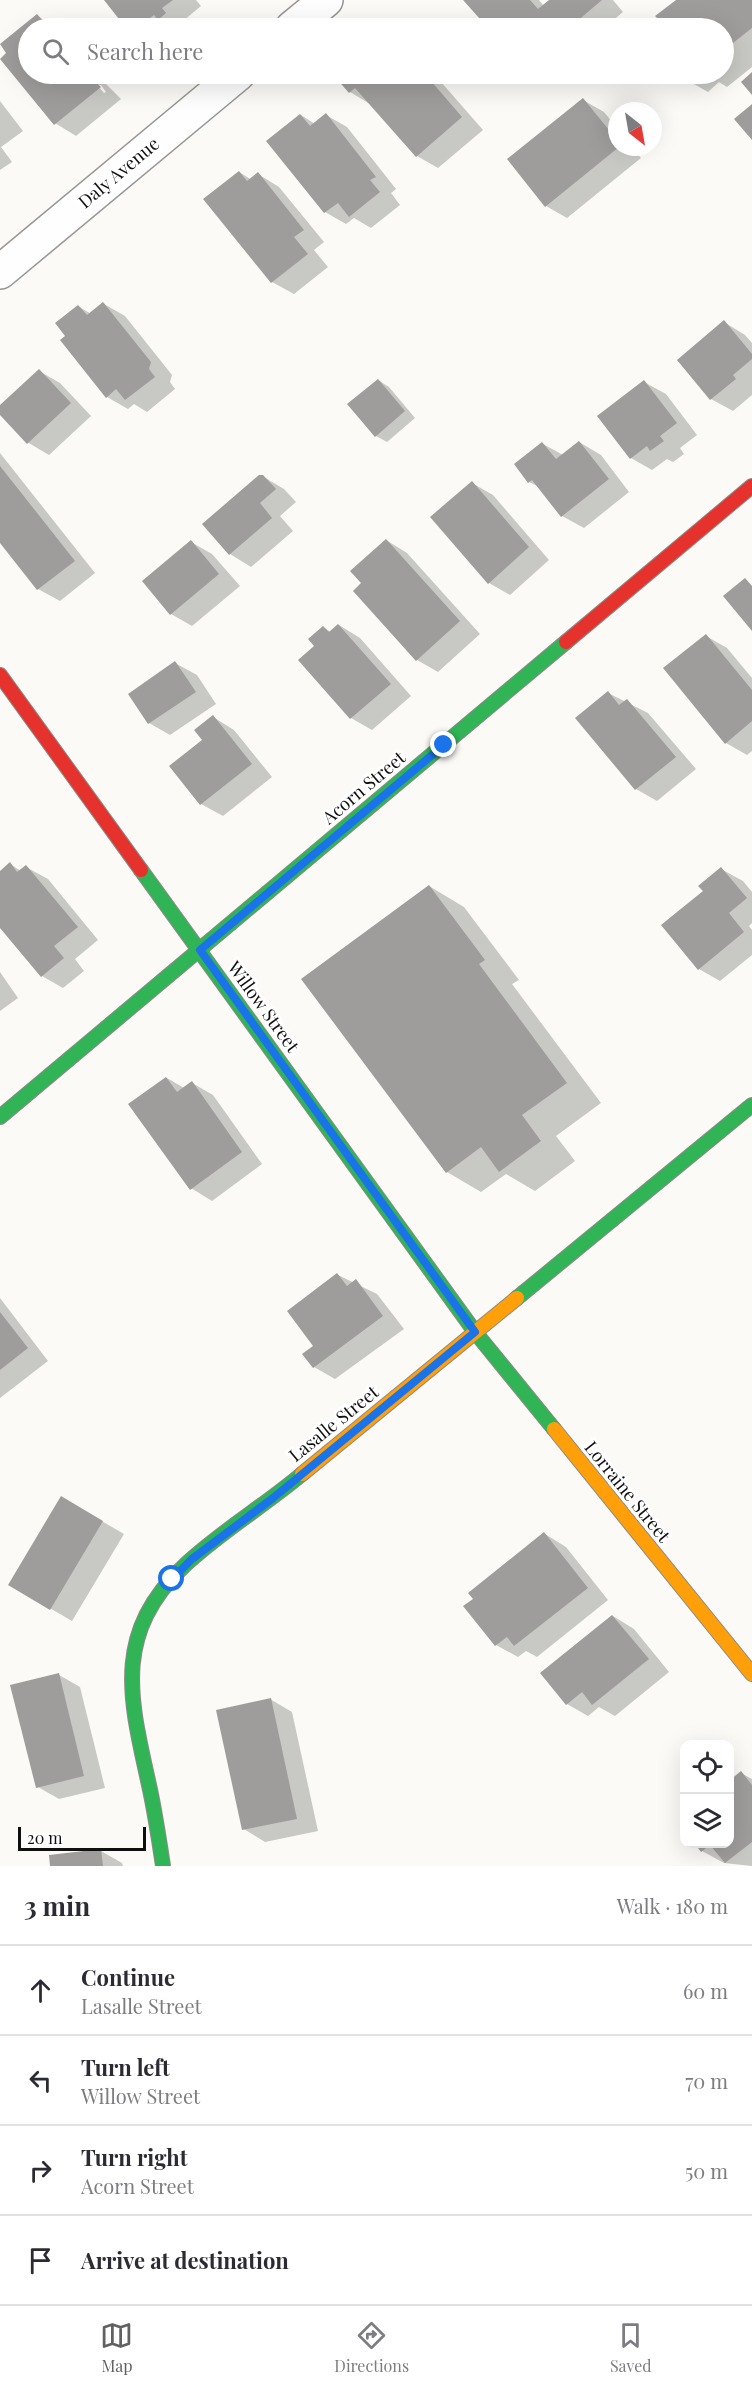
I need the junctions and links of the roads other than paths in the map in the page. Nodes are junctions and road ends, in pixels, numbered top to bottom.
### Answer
1 (326, 0) edge
2 (304, 18) edge
3 (226, 84) edge
4 (0, 272) edge
5 (752, 486) edge
6 (0, 675) edge
7 (200, 950) junction
8 (752, 1105) edge
9 (0, 1117) edge
10 (475, 1332) junction
11 (752, 1674) edge
12 (163, 1866) edge

1 - 2 street
3 - 4 street, Daly Avenue
5 - 7 street, Acorn Street
6 - 7 street, Willow Street
7 - 9 street, Acorn Street
7 - 10 street, Willow Street
8 - 10 street, Lasalle Street
10 - 11 street, Lorraine Street
10 - 12 street, Lasalle Street

